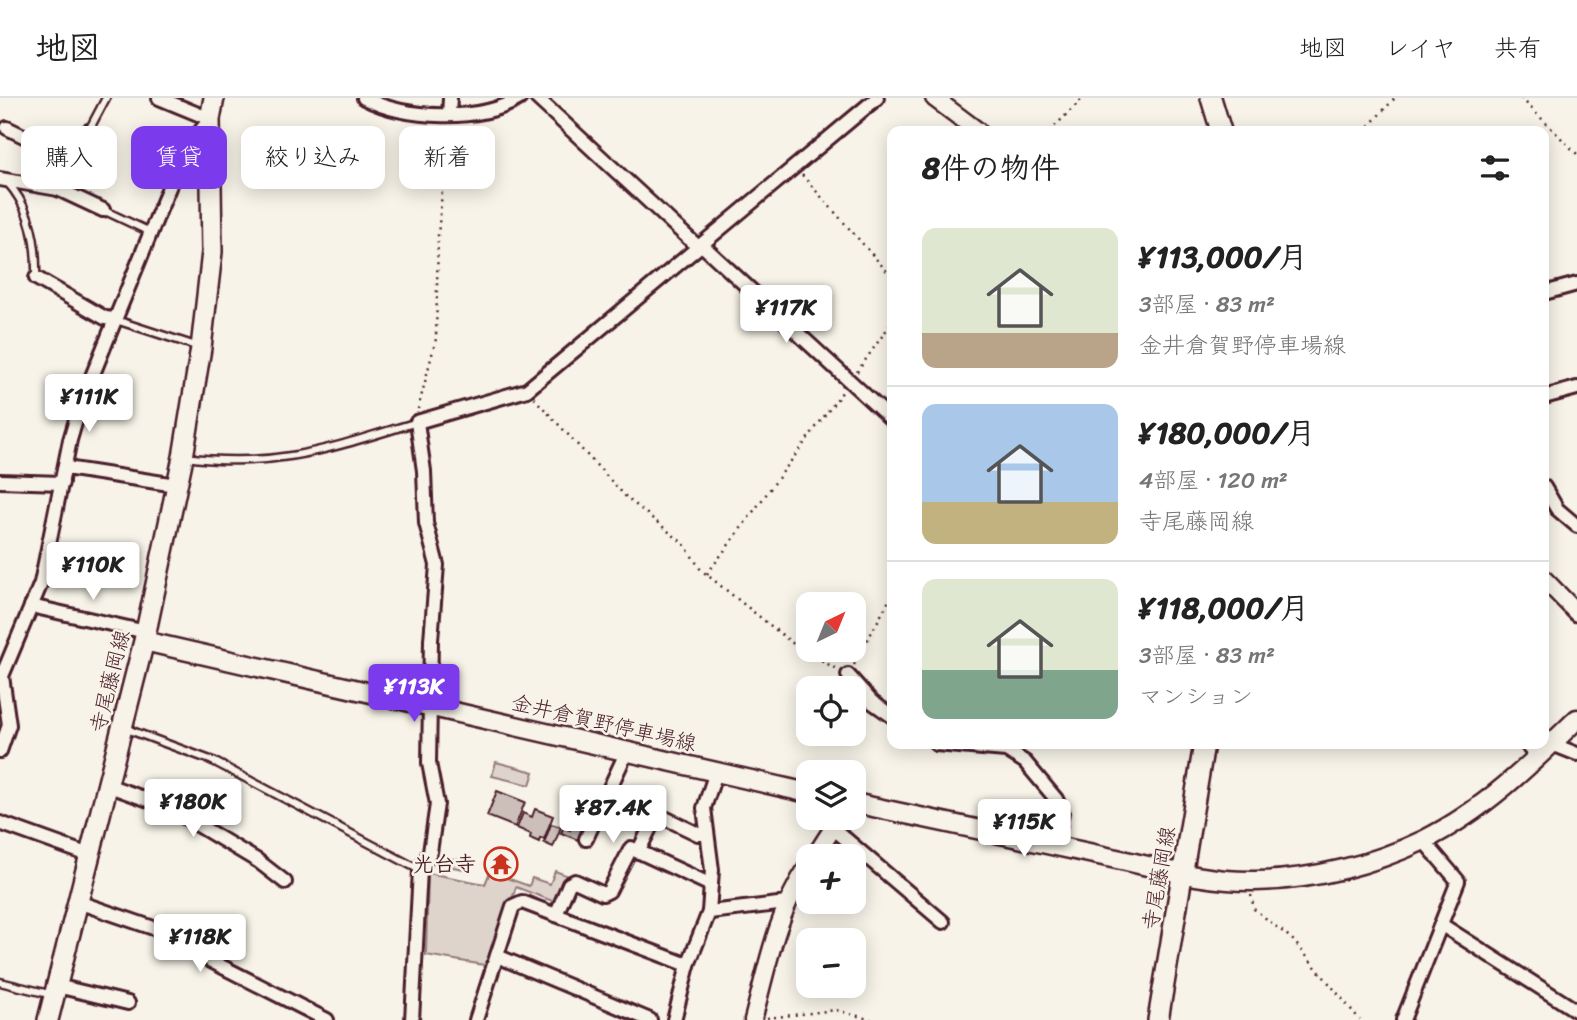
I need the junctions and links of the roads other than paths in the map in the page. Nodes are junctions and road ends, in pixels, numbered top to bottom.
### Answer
1 (106, 98) edge
2 (159, 98) edge
3 (214, 98) edge
4 (364, 98) edge
5 (450, 98) edge
6 (520, 98) edge
7 (537, 98) edge
8 (877, 98) edge
9 (934, 98) edge
10 (1211, 98) edge
11 (449, 115) junction
12 (210, 119) junction
13 (91, 126) edge
14 (971, 126) edge
15 (1219, 126) edge
16 (7, 128) dead end
17 (21, 135) edge
18 (4, 180) edge
19 (60, 189) edge
20 (103, 210) joint
21 (150, 232) junction
22 (700, 246) junction
23 (36, 278) joint
24 (1577, 284) edge
25 (1549, 292) edge
26 (114, 319) junction
27 (201, 348) junction
28 (1577, 388) edge
29 (1549, 396) edge
30 (887, 415) edge
31 (417, 422) junction
32 (183, 457) junction
33 (65, 468) junction
34 (0, 481) edge
35 (62, 483) junction
36 (176, 485) junction
37 (1549, 495) edge
38 (1577, 526) edge
39 (1549, 584) edge
40 (32, 606) junction
41 (1577, 613) edge
42 (145, 636) junction
43 (848, 675) road end
44 (431, 709) junction
45 (887, 712) edge
46 (1577, 719) edge
47 (122, 727) junction
48 (1549, 740) edge
49 (994, 749) edge
50 (1203, 749) edge
51 (1538, 749) edge
52 (1545, 749) edge
53 (0, 751) edge
54 (626, 751) junction
55 (1577, 754) edge
56 (716, 772) junction
57 (107, 785) junction
58 (796, 790) edge
59 (608, 791) junction
60 (866, 806) edge
61 (657, 814) junction
62 (0, 823) edge
63 (844, 830) edge
64 (706, 834) junction
65 (586, 839) dead end
66 (1423, 841) junction
67 (1056, 846) junction
68 (638, 852) junction
69 (89, 855) junction
70 (420, 870) junction
71 (1184, 873) junction
72 (285, 882) dead end
73 (710, 885) junction
74 (796, 887) edge
75 (78, 902) junction
76 (787, 903) junction
77 (709, 912) junction
78 (556, 915) junction
79 (943, 922) dead end
80 (1442, 925) junction
81 (497, 956) junction
82 (688, 965) junction
83 (0, 982) edge
84 (56, 991) junction
85 (128, 1003) dead end
86 (1577, 1011) edge
87 (753, 1018) edge
88 (48, 1020) edge
89 (322, 1020) edge
90 (412, 1020) edge
91 (476, 1020) edge
92 (650, 1020) edge
93 (674, 1020) edge
94 (1158, 1020) edge
95 (1403, 1020) edge

1 - 13 lane
2 - 12 street
3 - 12 main road, 寺尾藤岡線
4 - 11 street
5 - 11 street
6 - 11 street
7 - 22 street
8 - 22 street
9 - 14 street
10 - 15 main road
12 - 21 street
12 - 27 main road, 寺尾藤岡線
16 - 17 street
18 - 23 lane
19 - 20 street
20 - 21 lane
21 - 26 street
22 - 30 street
22 - 31 street
23 - 26 street
24 - 25 street
26 - 27 lane
26 - 33 street
27 - 32 main road, 寺尾藤岡線
28 - 29 street
31 - 32 lane
31 - 44 street
32 - 36 main road, 寺尾藤岡線
33 - 35 street
33 - 36 street
34 - 35 street
35 - 40 street
36 - 42 main road, 寺尾藤岡線
37 - 38 street
39 - 41 street
40 - 42 street
40 - 53 street
42 - 44 main road, 金井倉賀野停車場線
42 - 47 main road, 寺尾藤岡線
43 - 45 street
44 - 54 main road, 金井倉賀野停車場線
44 - 70 street
46 - 48 main road
47 - 57 main road, 寺尾藤岡線
47 - 70 lane
49 - 67 street
50 - 71 main road, 寺尾藤岡線
51 - 66 main road
52 - 55 street
54 - 56 main road, 金井倉賀野停車場線
54 - 59 street
56 - 58 main road, 金井倉賀野停車場線
56 - 64 street
57 - 69 main road, 寺尾藤岡線
57 - 72 street
59 - 61 street
59 - 65 street
60 - 67 main road
61 - 64 street
61 - 68 street
62 - 69 street
63 - 79 street
64 - 73 street
66 - 71 main road
66 - 80 street
67 - 71 main road
68 - 73 street
68 - 78 street
69 - 75 main road, 寺尾藤岡線
70 - 90 street
71 - 94 main road, 寺尾藤岡線
73 - 77 street
74 - 76 street
75 - 84 main road, 寺尾藤岡線
75 - 89 street
76 - 77 street
76 - 87 street
77 - 82 street
78 - 81 street
78 - 82 street
80 - 86 street
80 - 95 street
81 - 91 street
81 - 92 street
82 - 93 street
83 - 84 lane
84 - 85 street
84 - 88 main road, 寺尾藤岡線

